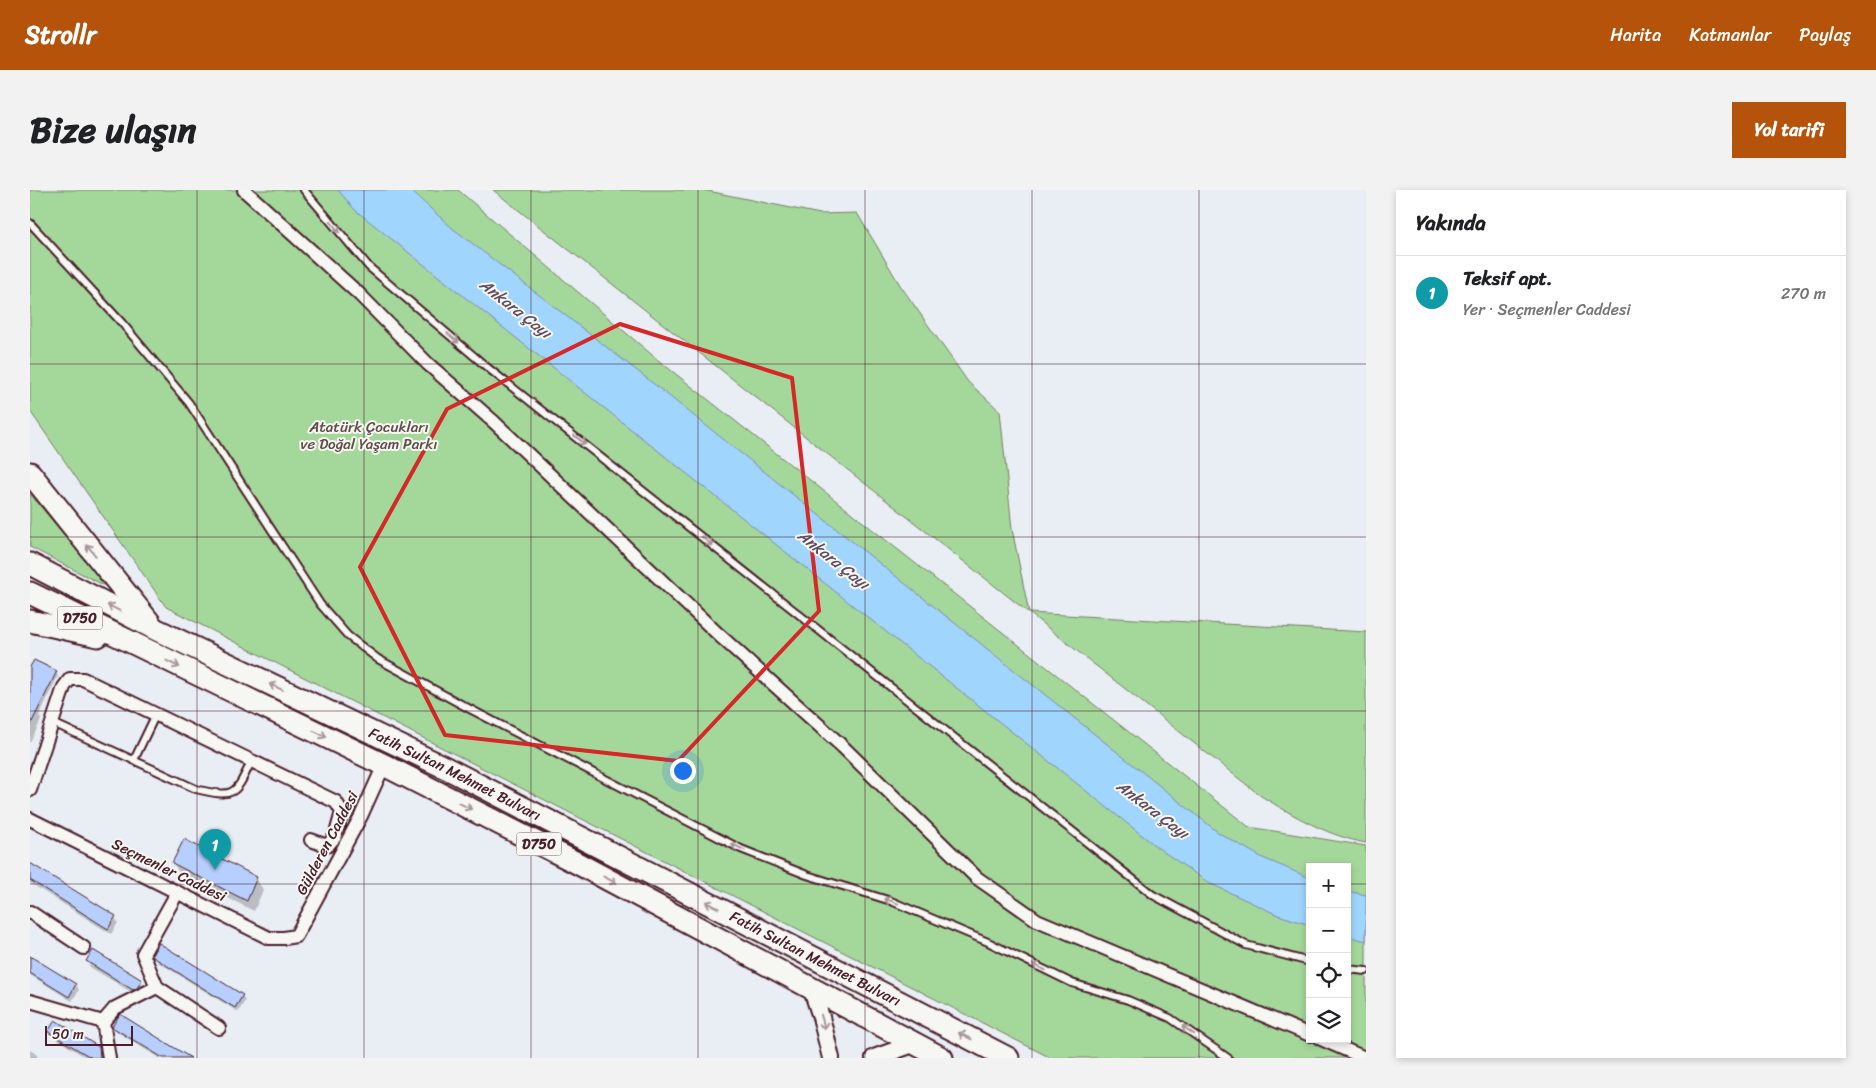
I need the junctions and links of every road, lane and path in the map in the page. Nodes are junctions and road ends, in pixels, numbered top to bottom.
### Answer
1 (244, 190) edge
2 (304, 190) edge
3 (30, 223) edge
4 (30, 473) edge
5 (30, 564) edge
6 (30, 593) edge
7 (30, 621) edge
8 (155, 629) junction
9 (129, 643) junction
10 (156, 714) junction
11 (53, 723) junction
12 (134, 760) junction
13 (251, 762) junction
14 (384, 765) junction
15 (30, 790) edge
16 (30, 819) edge
17 (311, 840) dead end
18 (177, 893) junction
19 (30, 912) edge
20 (296, 936) joint
21 (84, 948) dead end
22 (1306, 961) edge
23 (1351, 969) edge
24 (1366, 971) edge
25 (157, 987) junction
26 (811, 987) junction
27 (30, 1001) edge
28 (102, 1022) junction
29 (219, 1028) dead end
30 (1306, 1033) edge
31 (1330, 1043) edge
32 (913, 1044) junction
33 (109, 1058) edge
34 (831, 1058) edge
35 (874, 1058) edge
36 (942, 1058) edge
37 (1008, 1058) edge
38 (1228, 1058) edge
39 (1365, 1058) edge

1 - 30 street
2 -> 22 lane
38 -> 3 lane
8 -> 4 highway
8 -> 5 highway, Fatih Sultan Mehmet Bulvarı / D750
6 - 9 highway, Fatih Sultan Mehmet Bulvarı / D750
7 - 9 highway
37 -> 8 highway, Fatih Sultan Mehmet Bulvarı / D750
9 -> 14 highway, Fatih Sultan Mehmet Bulvarı / D750
10 - 11 street
10 - 12 lane
10 - 13 street
11 - 12 lane
11 - 15 street
12 - 13 lane
13 - 17 street
14 - 20 street, Gülderen Caddesi
14 -> 26 highway, Fatih Sultan Mehmet Bulvarı / D750
16 - 18 street, Seçmenler Caddesi
18 - 20 street, Seçmenler Caddesi
18 - 25 street
19 - 21 street
23 - 24 lane
25 - 28 street
25 - 29 street
26 - 32 highway, Fatih Sultan Mehmet Bulvarı / D750
26 -> 34 main road
27 - 28 street
28 - 33 street
31 - 39 street
32 - 35 main road
32 - 36 highway, Fatih Sultan Mehmet Bulvarı / D750

